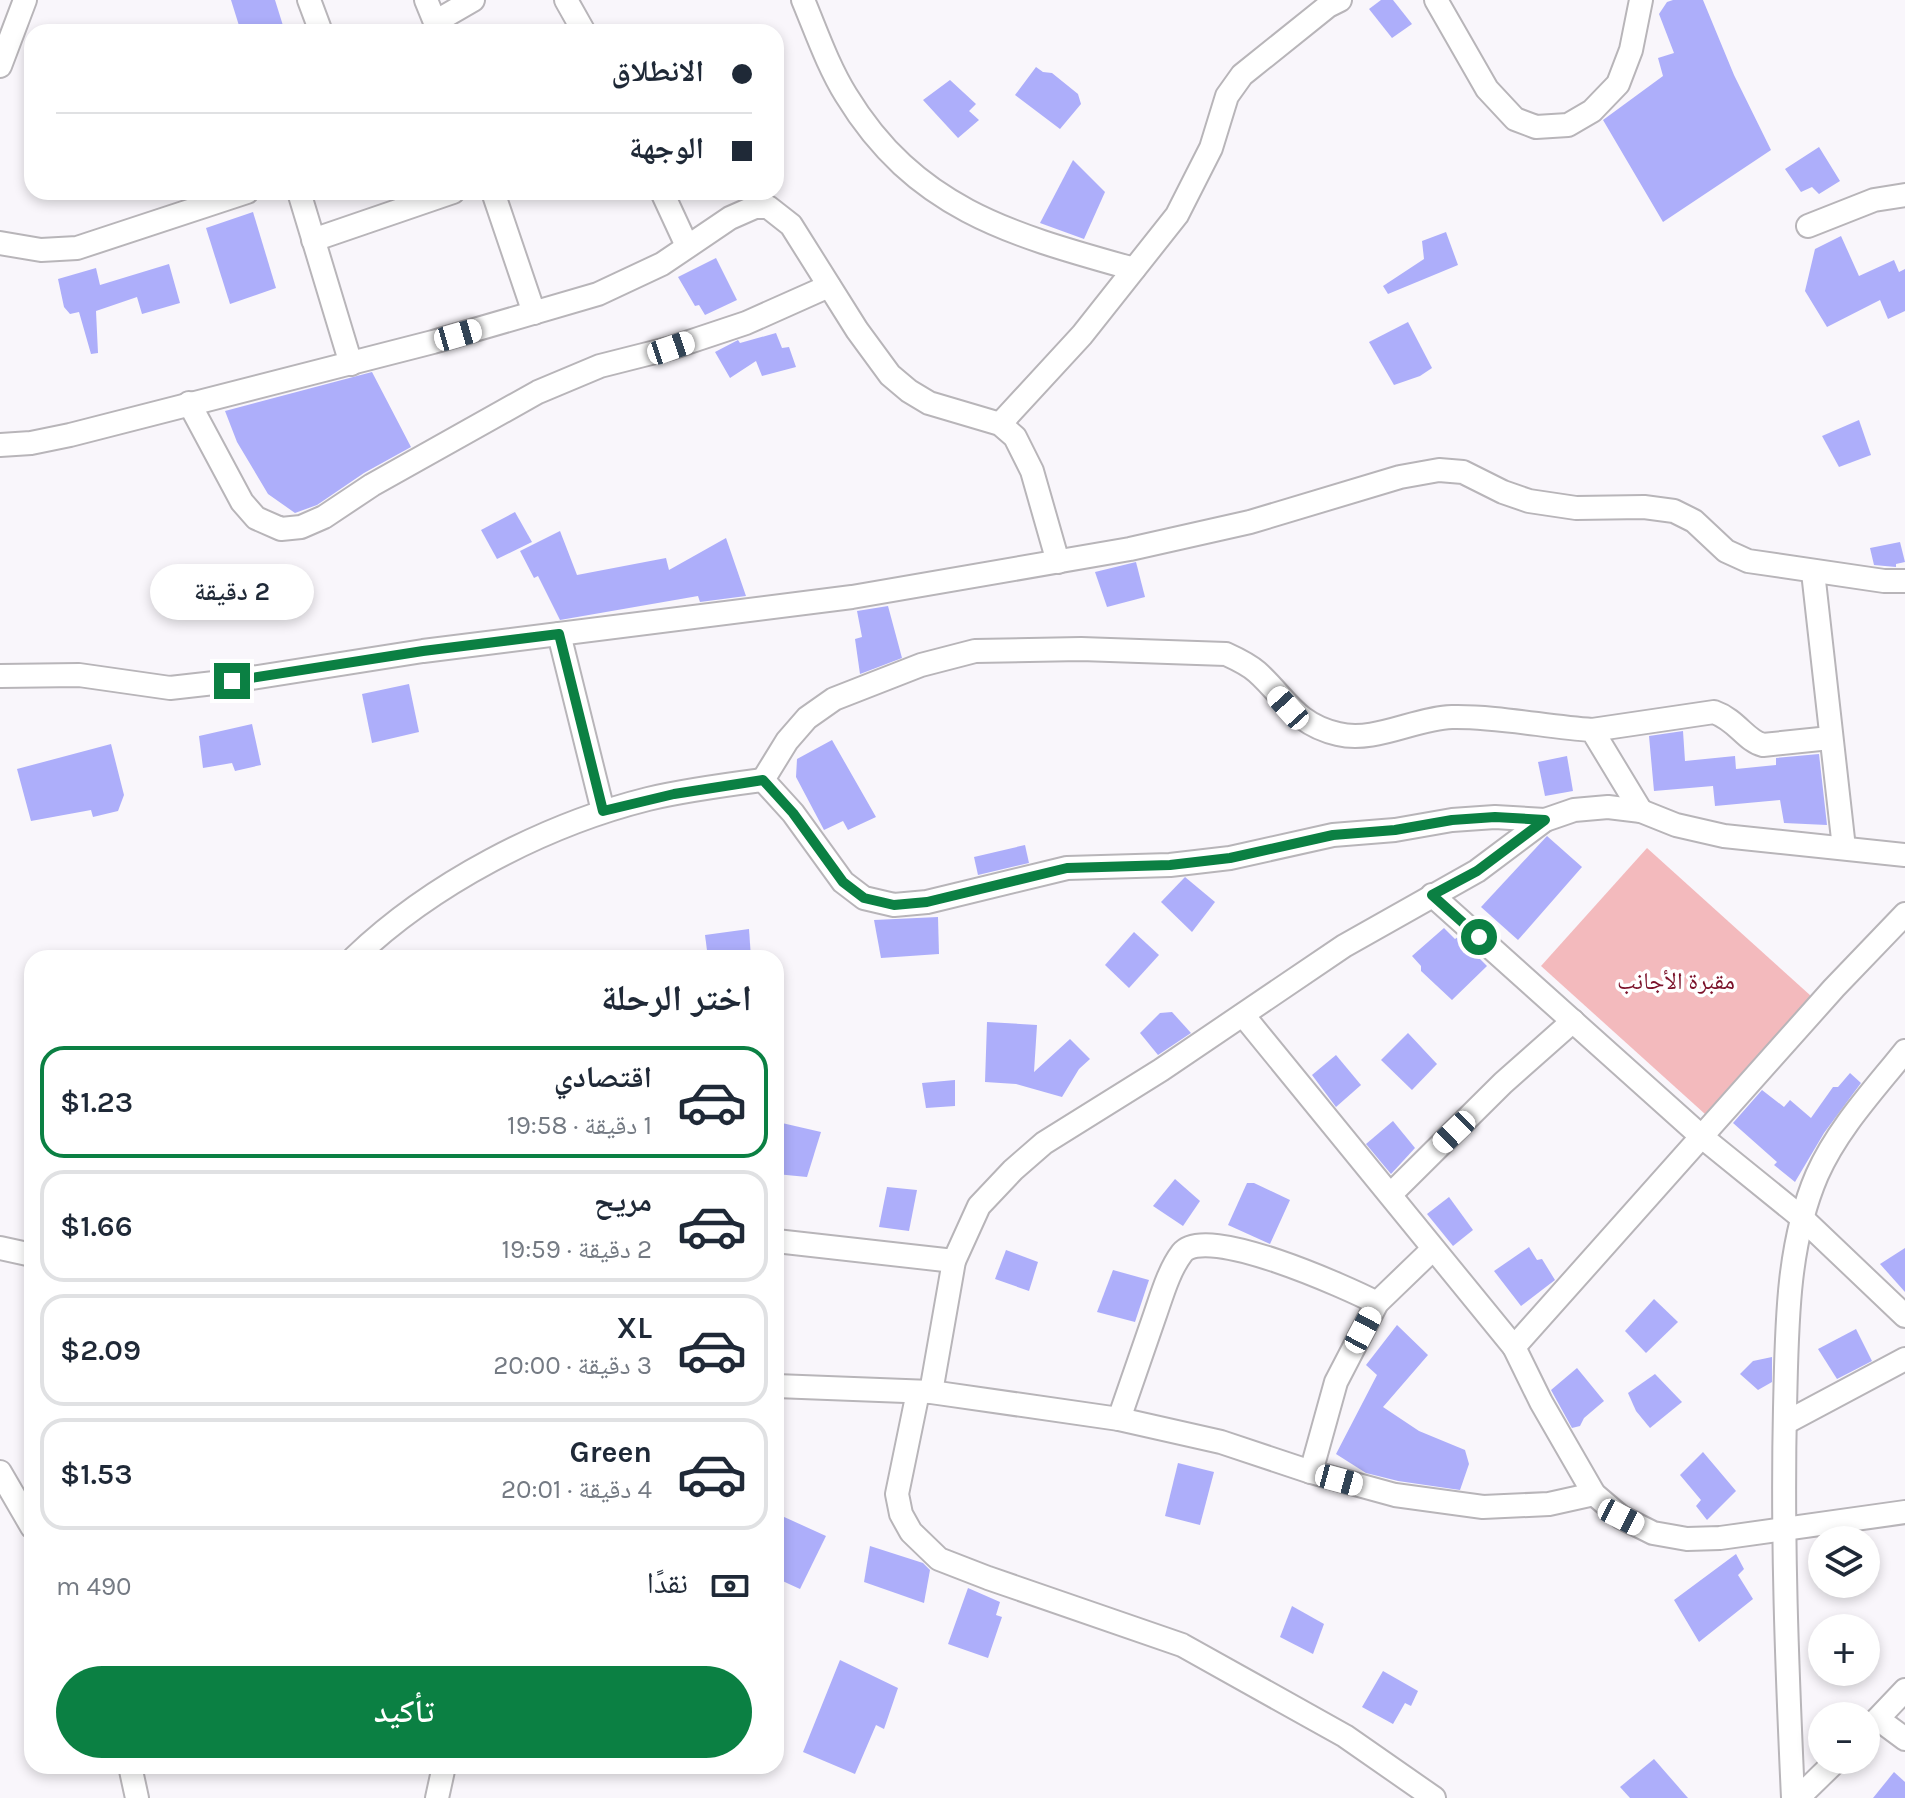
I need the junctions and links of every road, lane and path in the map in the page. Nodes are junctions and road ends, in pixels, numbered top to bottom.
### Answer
1 (25, 0) edge
2 (309, 0) edge
3 (426, 0) edge
4 (473, 0) edge
5 (566, 0) edge
6 (803, 0) edge
7 (1436, 0) edge
8 (1641, 0) edge
9 (1333, 2) edge
10 (318, 24) edge
11 (435, 24) edge
12 (440, 24) edge
13 (580, 24) edge
14 (0, 66) edge
15 (1905, 195) edge
16 (223, 200) edge
17 (301, 200) edge
18 (430, 200) edge
19 (496, 200) edge
20 (666, 200) edge
21 (1808, 226) dead end
22 (313, 240) junction
23 (0, 243) edge
24 (687, 246) junction
25 (1134, 269) junction
26 (829, 286) junction
27 (534, 313) junction
28 (351, 364) junction
29 (189, 403) junction
30 (1000, 424) junction
31 (0, 445) edge
32 (1058, 562) junction
33 (1813, 572) junction
34 (1905, 581) edge
35 (559, 634) junction
36 (0, 676) edge
37 (1592, 730) junction
38 (1830, 738) junction
39 (763, 780) junction
40 (603, 811) junction
41 (1641, 811) junction
42 (1545, 820) junction
43 (1844, 848) junction
44 (1905, 855) edge
45 (1432, 895) junction
46 (1905, 914) edge
47 (363, 950) edge
48 (1243, 1015) junction
49 (1573, 1021) junction
50 (1905, 1051) edge
51 (1702, 1137) junction
52 (1391, 1194) junction
53 (1802, 1218) junction
54 (784, 1242) edge
55 (0, 1248) edge
56 (1433, 1249) junction
57 (24, 1253) edge
58 (954, 1261) junction
59 (1377, 1303) junction
60 (1905, 1316) edge
61 (1514, 1347) junction
62 (1905, 1359) edge
63 (784, 1386) edge
64 (925, 1392) junction
65 (1119, 1419) junction
66 (1785, 1423) junction
67 (0, 1472) edge
68 (1311, 1472) junction
69 (1594, 1494) junction
70 (1905, 1512) edge
71 (24, 1513) edge
72 (1782, 1531) junction
73 (1905, 1690) edge
74 (1880, 1717) edge
75 (1880, 1728) edge
76 (1905, 1739) edge
77 (132, 1774) edge
78 (442, 1774) edge
79 (1822, 1774) edge
80 (137, 1798) edge
81 (437, 1798) edge
82 (1434, 1798) edge
83 (1796, 1798) edge

1 - 14 street
2 - 10 street
3 - 11 street
4 - 12 street
5 - 13 street
6 - 25 street
7 - 8 street
9 - 25 street
15 - 21 street
16 - 23 street
17 - 22 street
18 - 22 street
19 - 27 street
20 - 24 street
22 - 28 street
24 - 26 street
24 - 27 street
25 - 30 street
26 - 29 street
26 - 30 street
27 - 28 street
28 - 29 street
29 - 31 street
30 - 32 street
32 - 33 street
32 - 35 street
33 - 34 street
33 - 38 street
35 - 36 street
35 - 40 street
37 - 38 street
37 - 39 street
37 - 41 street
38 - 43 street
39 - 40 street
39 - 42 street
40 - 47 street
41 - 42 street
41 - 43 street
42 - 45 street
43 - 44 street
45 - 48 street
45 - 49 street
46 - 51 street
48 - 52 street
48 - 58 street
49 - 51 street
49 - 52 street
50 - 53 street
51 - 53 street
51 - 61 street
52 - 56 street
53 - 60 street
53 - 66 street
54 - 58 street
55 - 57 street
56 - 59 street
56 - 61 street
58 - 64 street
59 - 65 street
59 - 68 street
61 - 69 street
62 - 66 street
63 - 64 street
64 - 65 street
64 - 82 street
65 - 68 street
66 - 72 street
67 - 71 street
68 - 69 street
69 - 72 street
70 - 72 street
72 - 83 street
73 - 74 street
75 - 76 street
77 - 80 street
78 - 81 street
79 - 83 street

